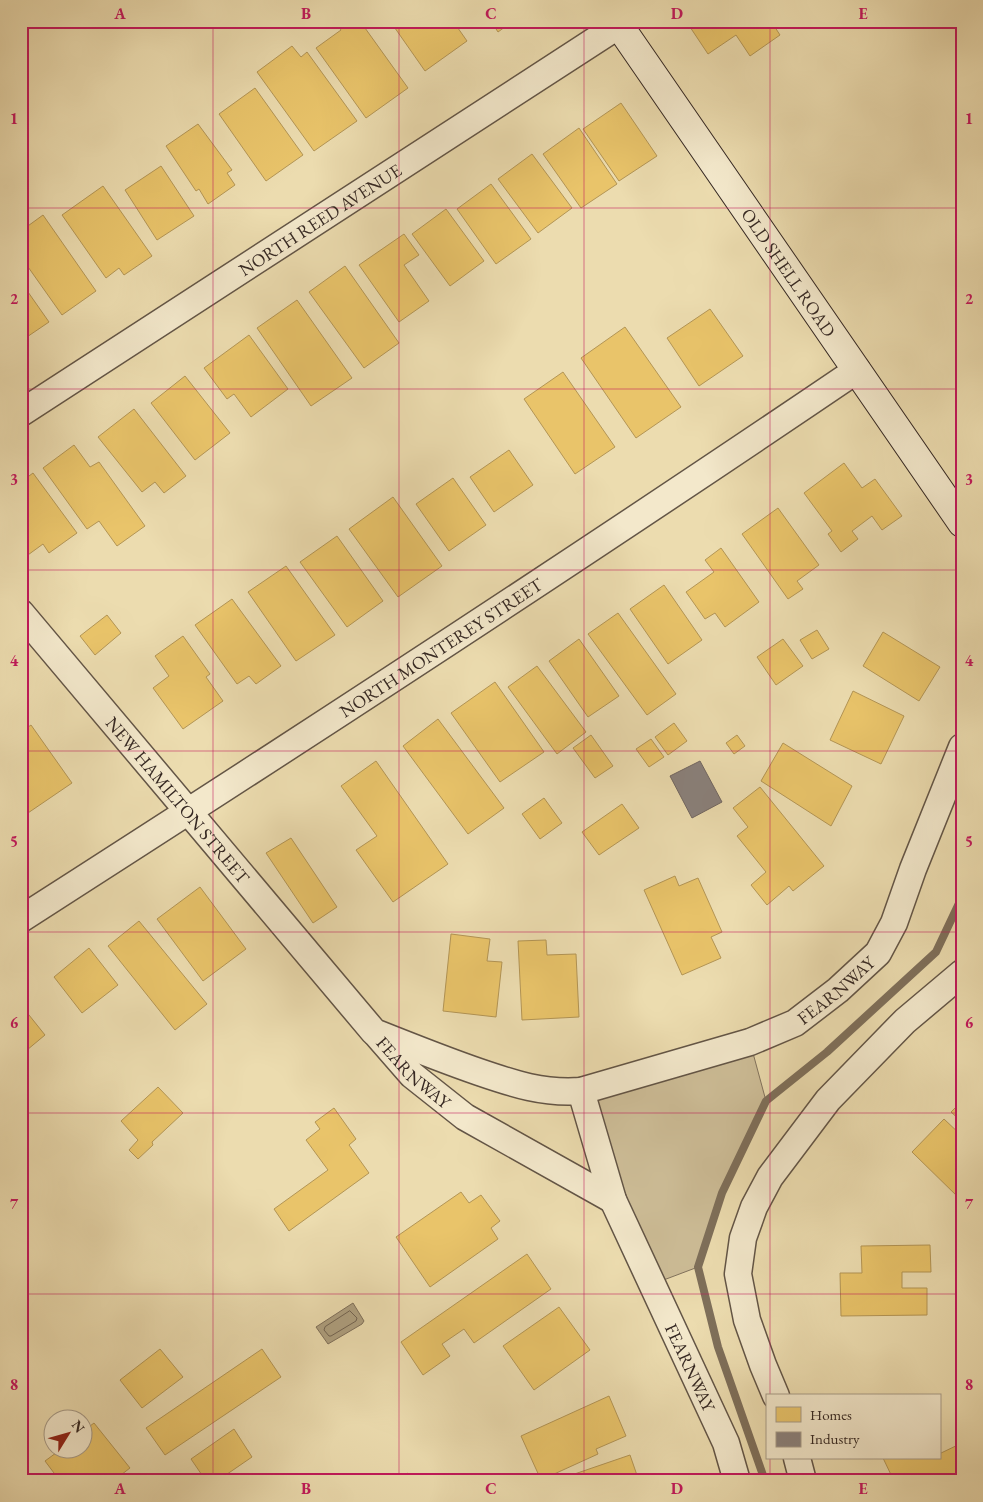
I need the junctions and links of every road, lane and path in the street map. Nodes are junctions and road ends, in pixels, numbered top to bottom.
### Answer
1 (617, 23) edge
2 (857, 370) junction
3 (21, 413) edge
4 (962, 523) edge
5 (21, 612) edge
6 (962, 748) edge
7 (188, 811) junction
8 (21, 919) edge
9 (962, 973) edge
10 (336, 984) joint
11 (374, 1032) junction
12 (581, 1091) junction
13 (613, 1200) junction
14 (775, 1394) edge
15 (798, 1460) edge
16 (737, 1481) edge
17 (804, 1481) edge

1 - 2 street, OLD SHELL ROAD
1 - 3 street, NORTH REED AVENUE
2 - 4 street, OLD SHELL ROAD
2 - 7 street, NORTH MONTEREY STREET
5 - 7 street, NEW HAMILTON STREET
6 - 12 street, FEARNWAY
7 - 8 street, NORTH MONTEREY STREET
7 - 10 street, NEW HAMILTON STREET
9 - 14 street
10 - 11 street, FEARNWAY
11 - 12 street, FEARNWAY
11 - 13 street, FEARNWAY
12 - 13 street, FEARNWAY
13 - 16 street, FEARNWAY
15 - 17 street

